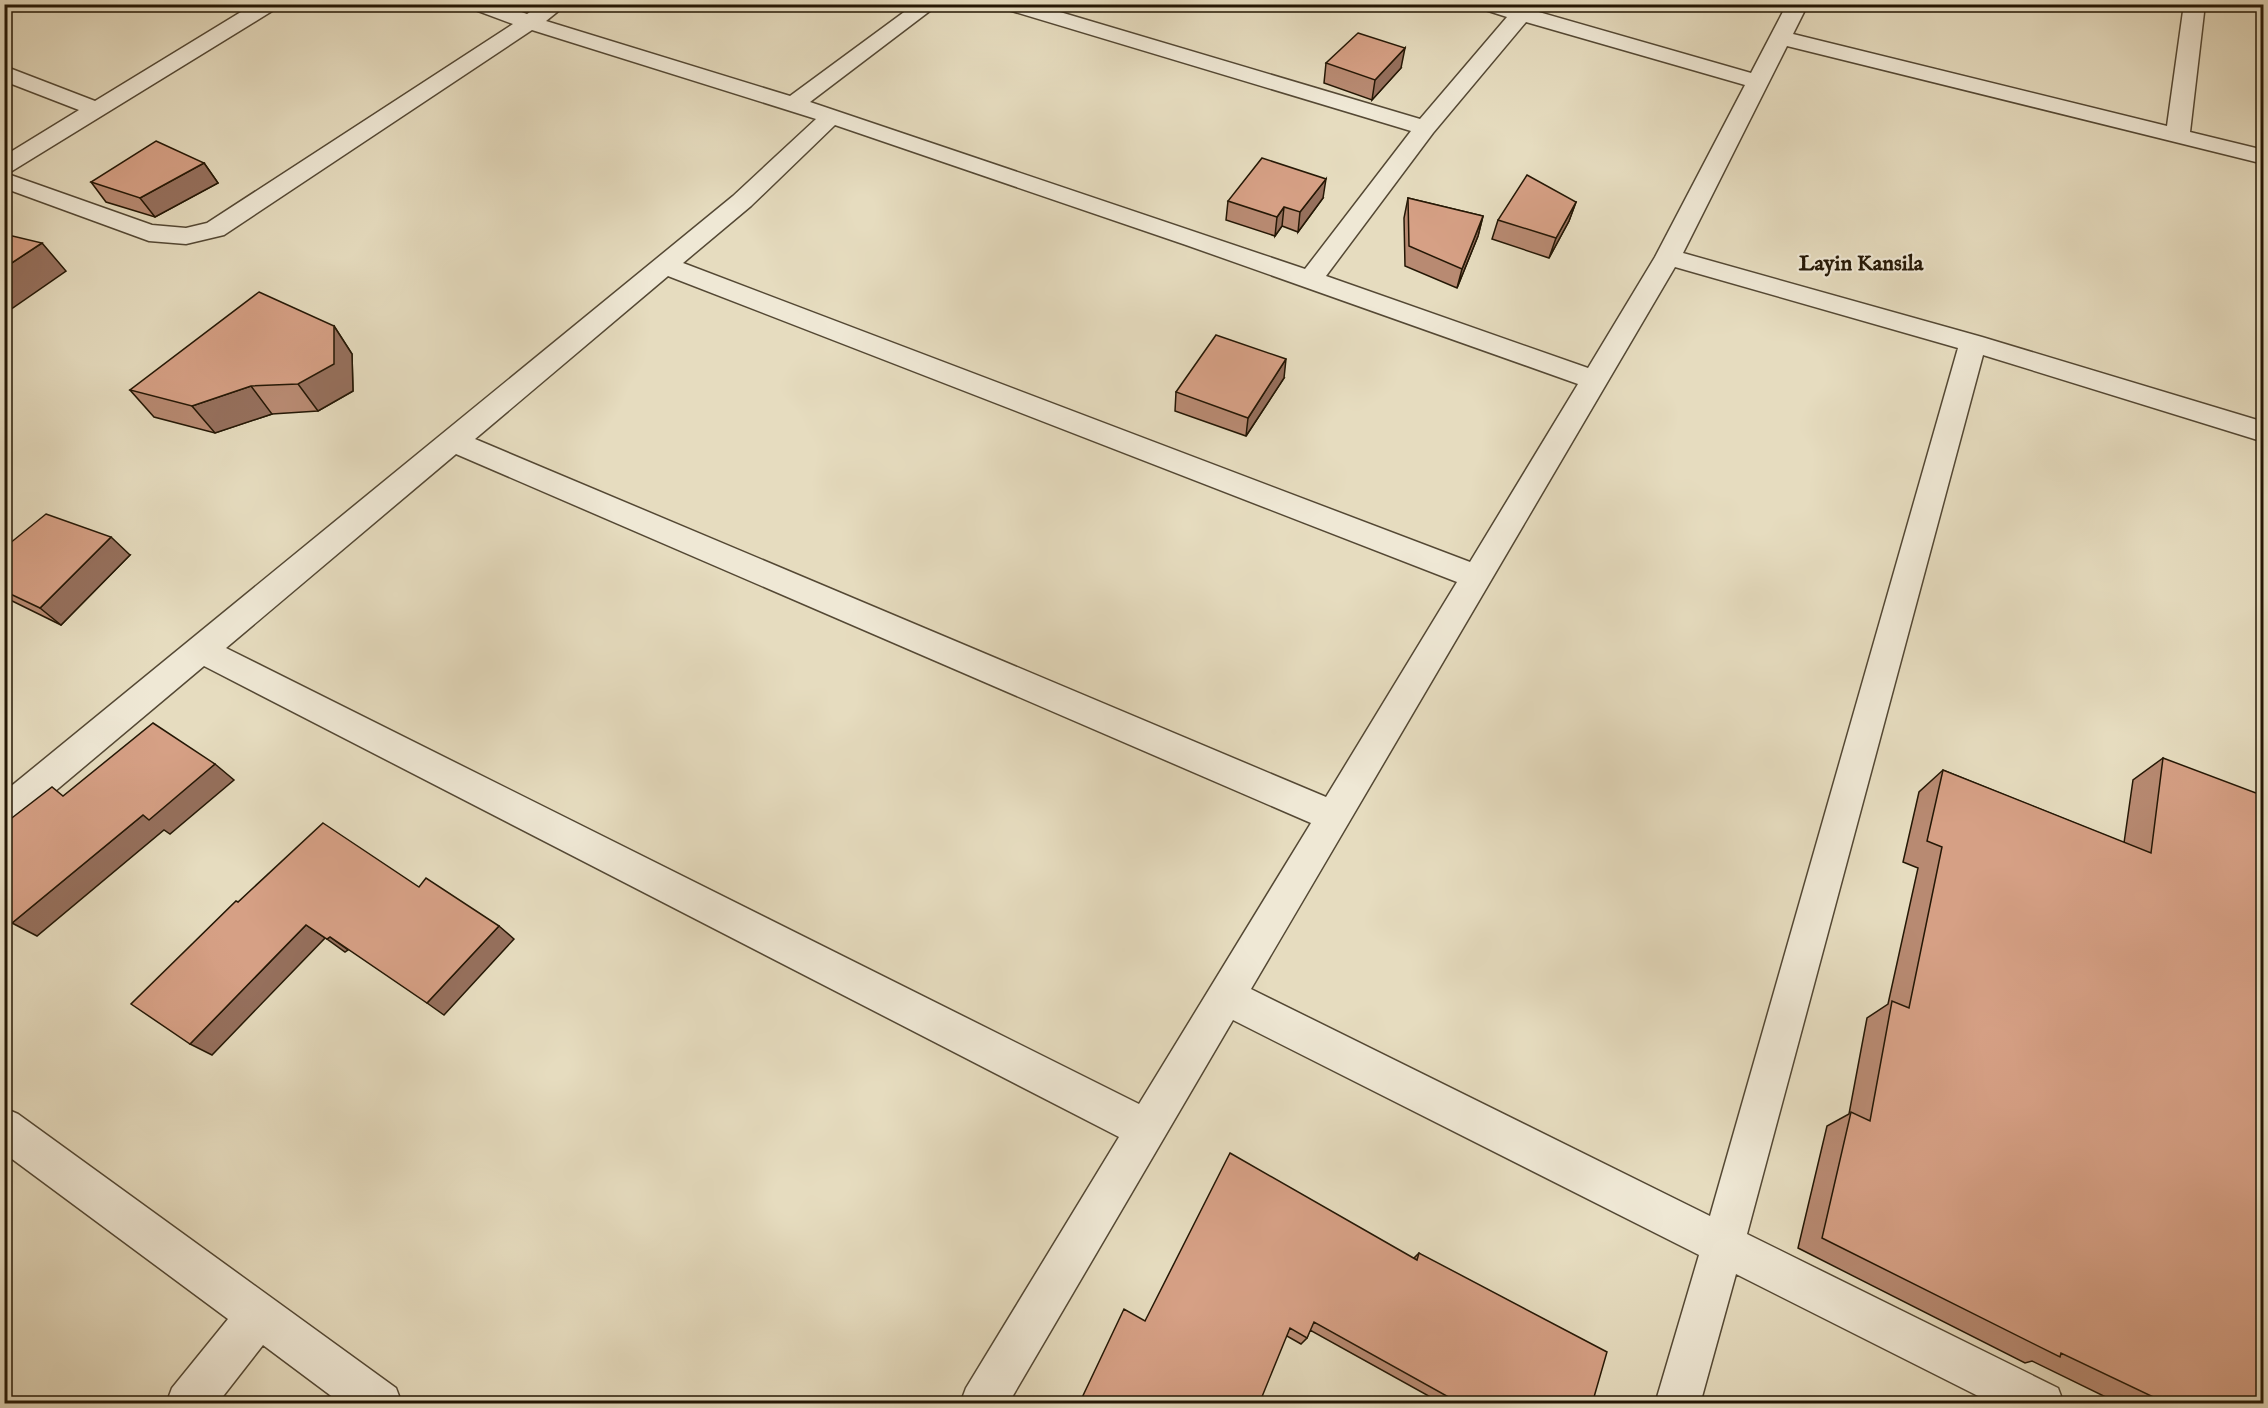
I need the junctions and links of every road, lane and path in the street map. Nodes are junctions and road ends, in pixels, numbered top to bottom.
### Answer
1 (270, 4) edge
2 (477, 4) edge
3 (557, 4) edge
4 (929, 4) edge
5 (1009, 4) edge
6 (1486, 4) edge
7 (1798, 4) edge
8 (2195, 4) edge
9 (1521, 14) junction
10 (529, 23) junction
11 (1781, 38) junction
12 (4, 74) edge
13 (1758, 82) junction
14 (794, 104) junction
15 (96, 109) junction
16 (831, 117) junction
17 (1425, 128) junction
18 (2178, 134) junction
19 (2264, 157) edge
20 (4, 166) edge
21 (4, 180) edge
22 (1668, 257) junction
23 (665, 265) junction
24 (1311, 278) junction
25 (1973, 343) junction
26 (1594, 381) junction
27 (2264, 432) edge
28 (453, 441) junction
29 (1476, 577) junction
30 (201, 650) junction
31 (4, 813) edge
32 (1333, 816) junction
33 (1225, 996) junction
34 (4, 1128) edge
35 (1146, 1129) junction
36 (1723, 1245) junction
37 (260, 1315) junction
38 (188, 1404) edge
39 (380, 1404) edge
40 (982, 1404) edge
41 (1677, 1404) edge
42 (2042, 1404) edge

1 - 15 street
2 - 10 street
3 - 10 street
4 - 14 street
5 - 17 street
6 - 9 street
7 - 11 street
8 - 18 street
9 - 13 street
9 - 17 street
10 - 14 street
10 - 21 street
11 - 13 street
11 - 18 street
12 - 15 street
13 - 22 street
14 - 16 street
15 - 20 street
16 - 23 street
16 - 24 street
17 - 24 street
18 - 19 street
22 - 25 street
22 - 26 street
23 - 28 street
23 - 29 street
24 - 26 street
25 - 27 street
25 - 36 street
26 - 29 street
28 - 30 street
28 - 32 street
29 - 32 street
30 - 31 street
30 - 35 street
32 - 33 street
33 - 35 street
33 - 36 street
34 - 37 street
35 - 40 street
36 - 41 street
36 - 42 street
37 - 38 street
37 - 39 street

